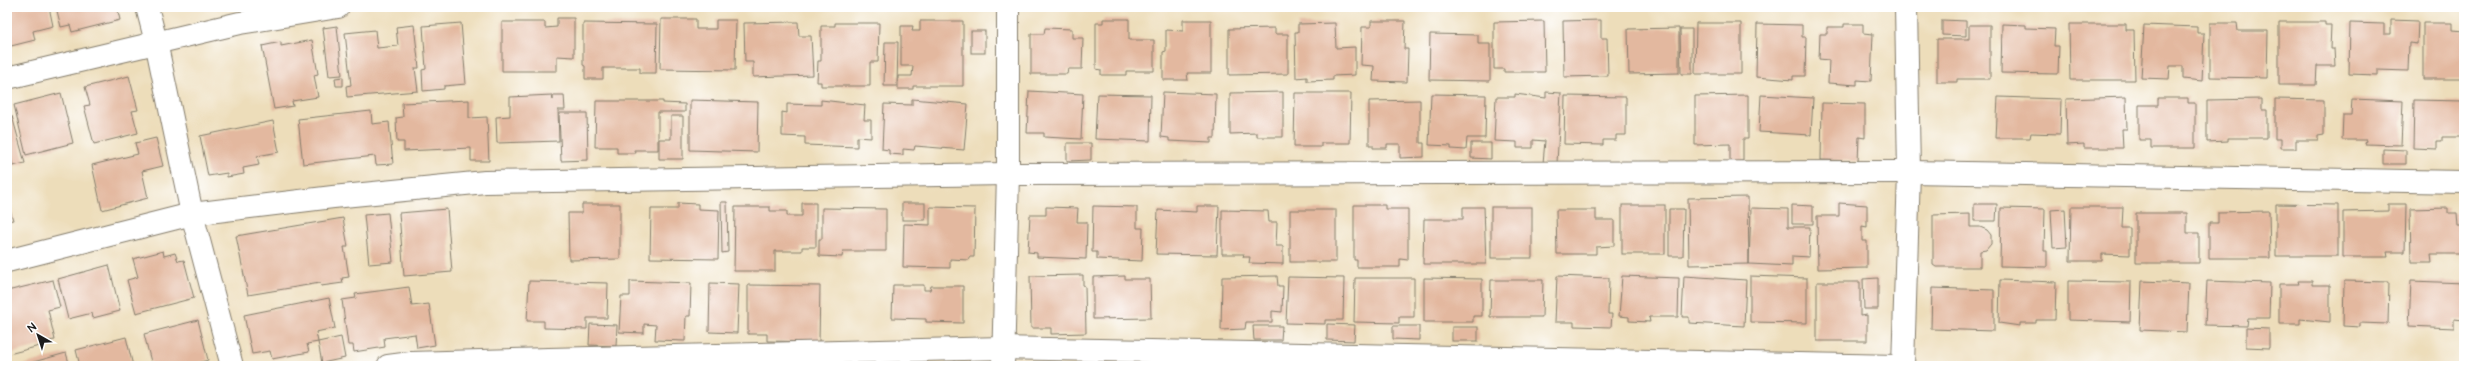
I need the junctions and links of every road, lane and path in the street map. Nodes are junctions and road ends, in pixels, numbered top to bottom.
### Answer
1 (146, 7) edge
2 (338, 7) edge
3 (1008, 7) edge
4 (1906, 7) edge
5 (156, 42) junction
6 (7, 78) edge
7 (1909, 172) junction
8 (1008, 174) junction
9 (2464, 182) edge
10 (192, 214) junction
11 (7, 261) edge
12 (1003, 357) edge
13 (232, 366) edge
14 (388, 366) edge
15 (1899, 366) edge
16 (1903, 366) edge

1 - 5 street
2 - 5 street
3 - 8 street
4 - 7 street
5 - 6 street
5 - 10 street
7 - 8 street
7 - 9 street
7 - 16 street
8 - 10 street
8 - 12 street
10 - 11 street
10 - 13 street
12 - 14 street
12 - 15 street

